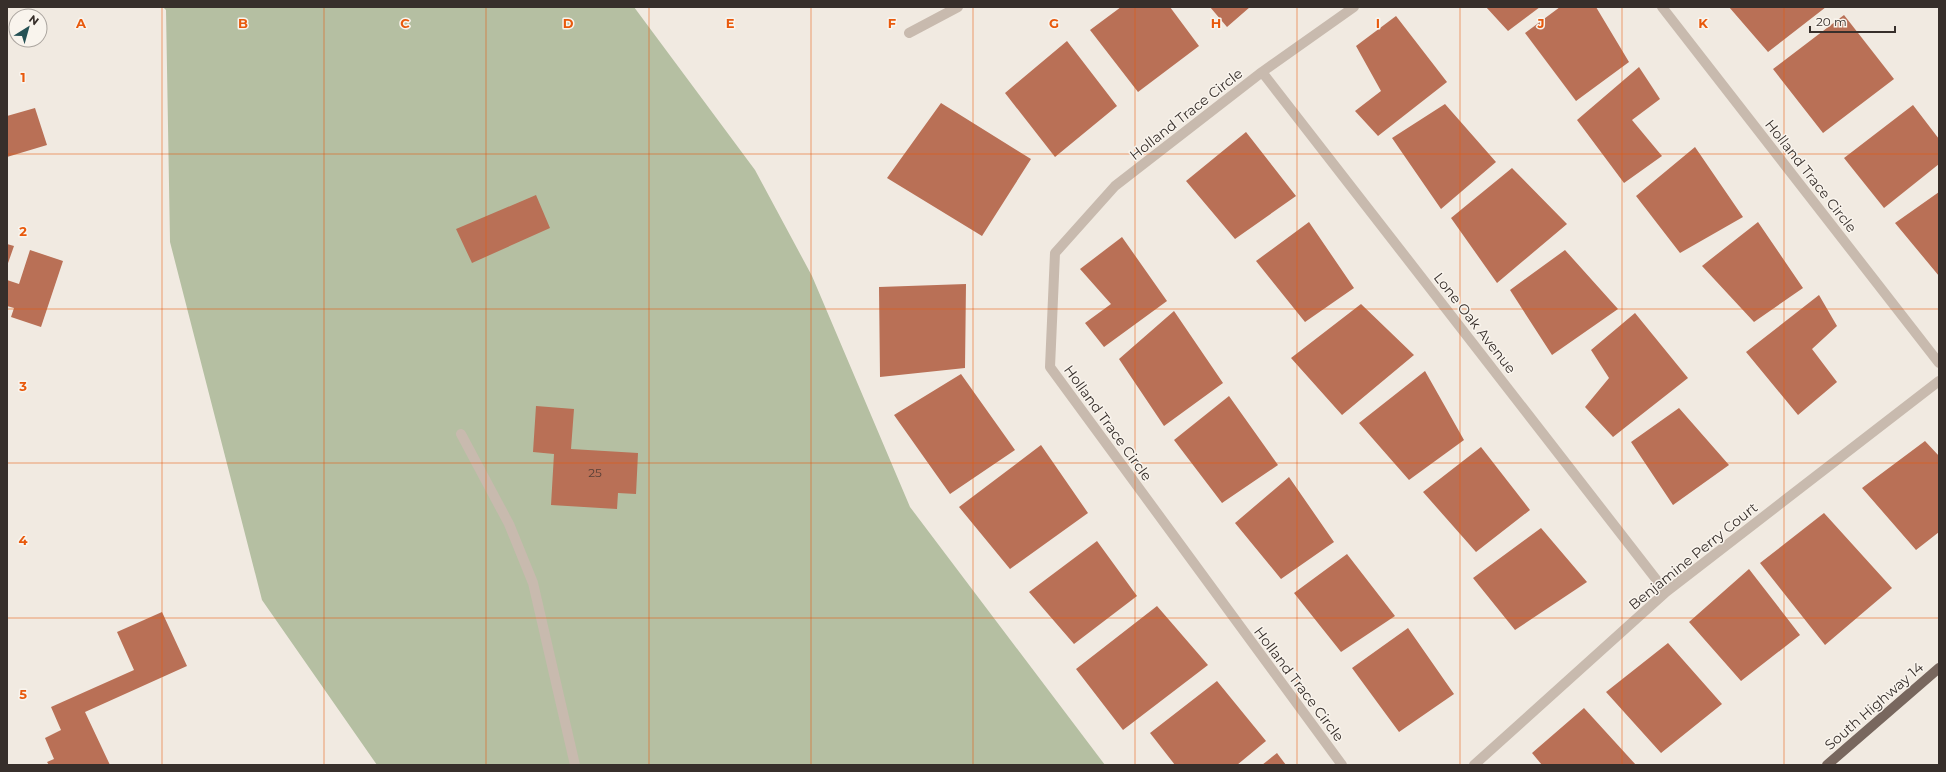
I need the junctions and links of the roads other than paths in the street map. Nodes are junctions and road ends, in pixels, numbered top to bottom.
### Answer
1 (958, 7) edge
2 (1354, 7) edge
3 (1662, 7) edge
4 (909, 32) dead end
5 (1262, 72) junction
6 (1939, 363) edge
7 (1939, 382) edge
8 (461, 434) dead end
9 (1666, 592) junction
10 (1939, 668) edge
11 (575, 765) edge
12 (1342, 765) edge
13 (1474, 765) edge
14 (1827, 765) edge

1 - 4 street
2 - 5 street, Holland Trace Circle
3 - 6 street, Holland Trace Circle
5 - 9 street, Lone Oak Avenue
5 - 12 street, Holland Trace Circle
7 - 9 street, Benjamine Perry Court
8 - 11 street
9 - 13 street, Benjamine Perry Court
10 - 14 main road, South Highway 14

